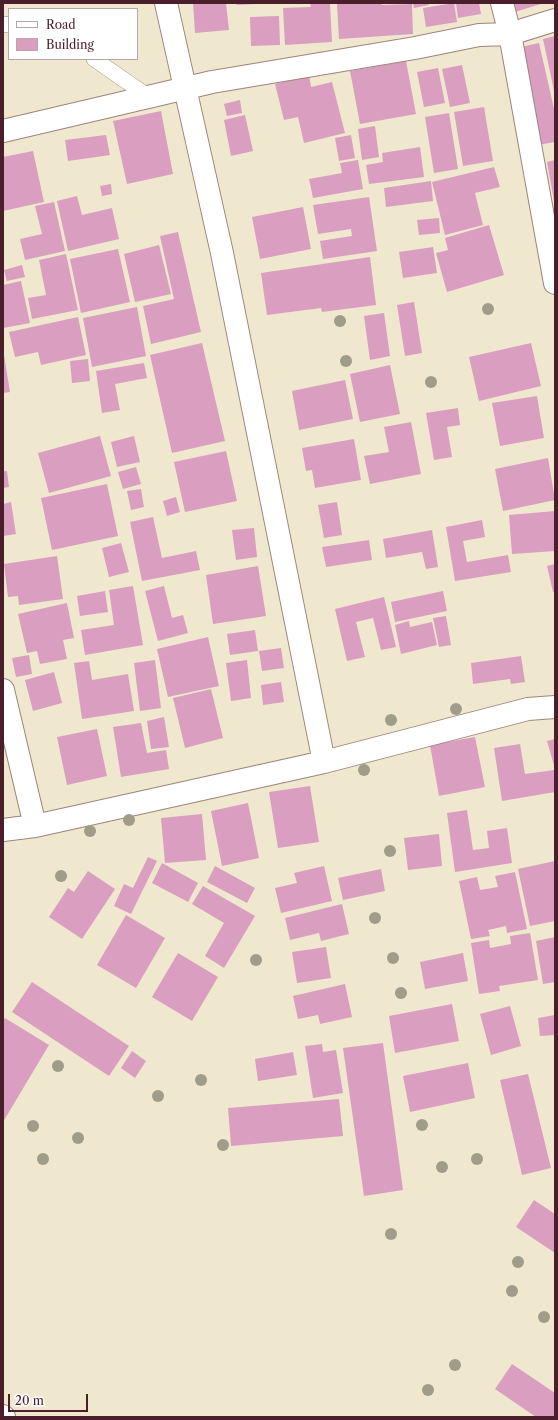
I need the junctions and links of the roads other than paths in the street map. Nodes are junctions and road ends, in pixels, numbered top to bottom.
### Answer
1 (166, 3) edge
2 (502, 3) edge
3 (555, 20) edge
4 (510, 34) junction
5 (95, 60) edge
6 (186, 88) junction
7 (149, 97) junction
8 (3, 131) edge
9 (555, 283) edge
10 (3, 690) edge
11 (555, 707) edge
12 (324, 762) junction
13 (35, 826) junction
14 (3, 830) edge

1 - 6 street
2 - 4 street
3 - 4 street
4 - 6 street
4 - 9 street
5 - 7 lane
6 - 7 street
6 - 12 street
7 - 8 street
10 - 13 street
11 - 12 street
12 - 13 street
13 - 14 street

